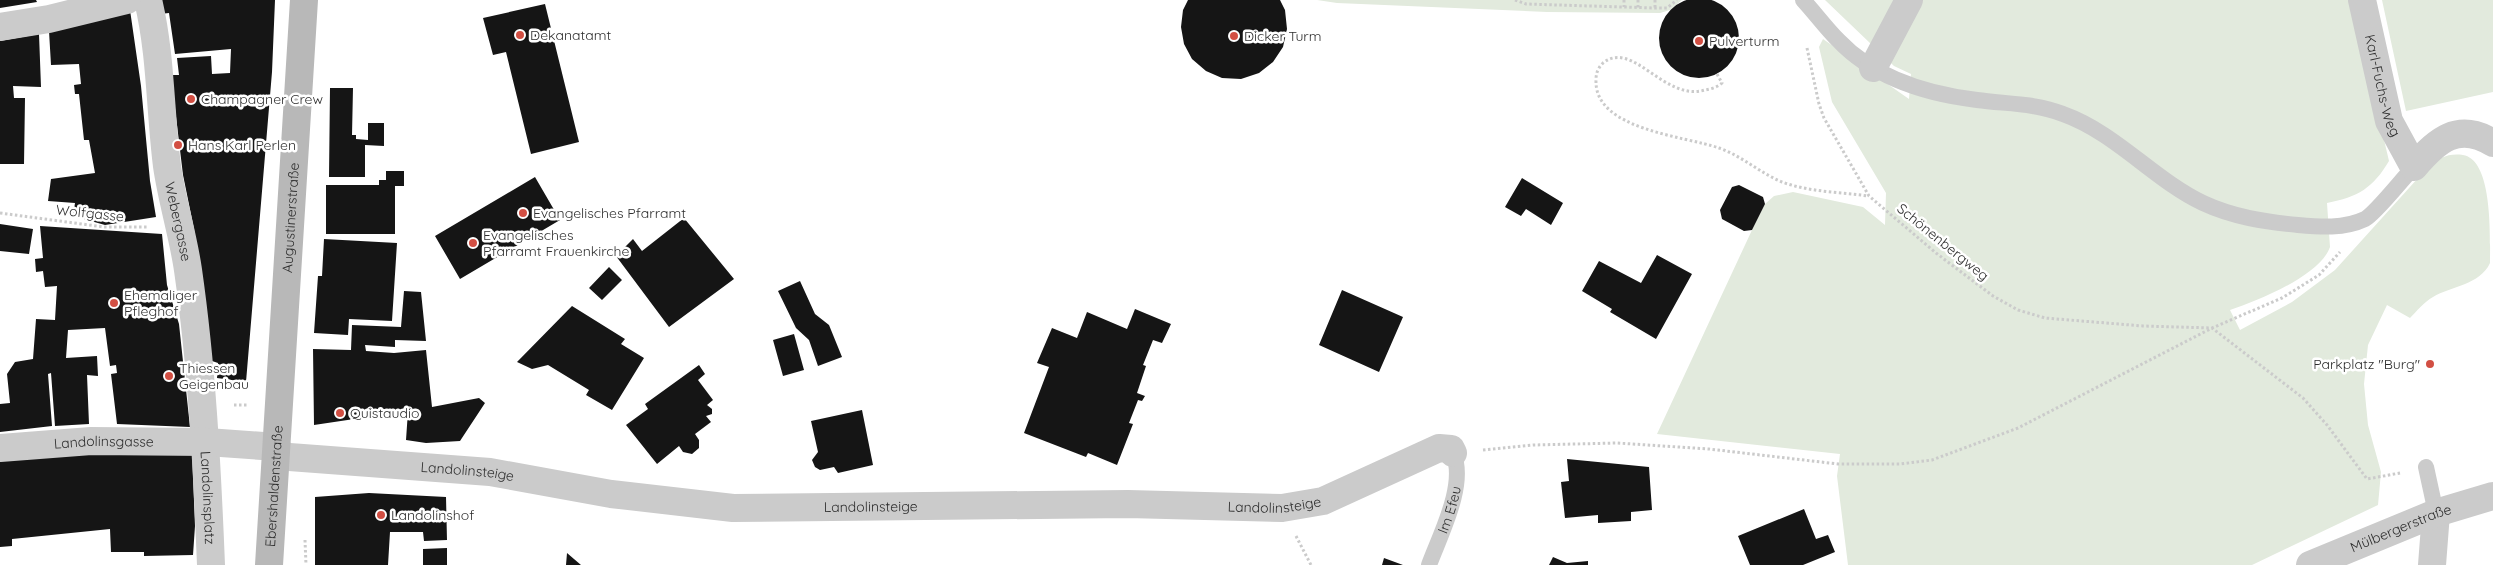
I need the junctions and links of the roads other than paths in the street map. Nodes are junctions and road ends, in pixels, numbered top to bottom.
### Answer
1 (127, 0) edge
2 (148, 0) edge
3 (304, 0) edge
4 (1804, 0) edge
5 (1909, 0) edge
6 (2362, 0) edge
7 (0, 27) edge
8 (1873, 68) junction
9 (2493, 143) edge
10 (2414, 167) junction
11 (280, 408) joint
12 (207, 442) junction
13 (0, 448) edge
14 (277, 452) junction
15 (1453, 453) joint
16 (2426, 467) road end
17 (2493, 496) edge
18 (2436, 513) junction
19 (210, 565) edge
20 (269, 565) edge
21 (1429, 565) edge
22 (2310, 565) edge
23 (2432, 565) edge

1 - 7 street
2 - 12 street, Webergasse
3 - 11 main road, Augustinerstraße
4 - 8 lane
5 - 8 street
6 - 10 street, Karl-Fuchs-Weg
8 - 10 lane
9 - 10 street
11 - 14 main road, Ebershaldenstraße
12 - 13 street, Landolinsgasse
12 - 14 street, Landolinsplatz
12 - 19 street, Landolinsplatz
14 - 15 street, Landolinsteige
14 - 20 main road, Ebershaldenstraße
15 - 21 lane, Im Efeu
16 - 18 lane
17 - 18 street, Mülbergerstraße
18 - 22 street, Mülbergerstraße
18 - 23 street

